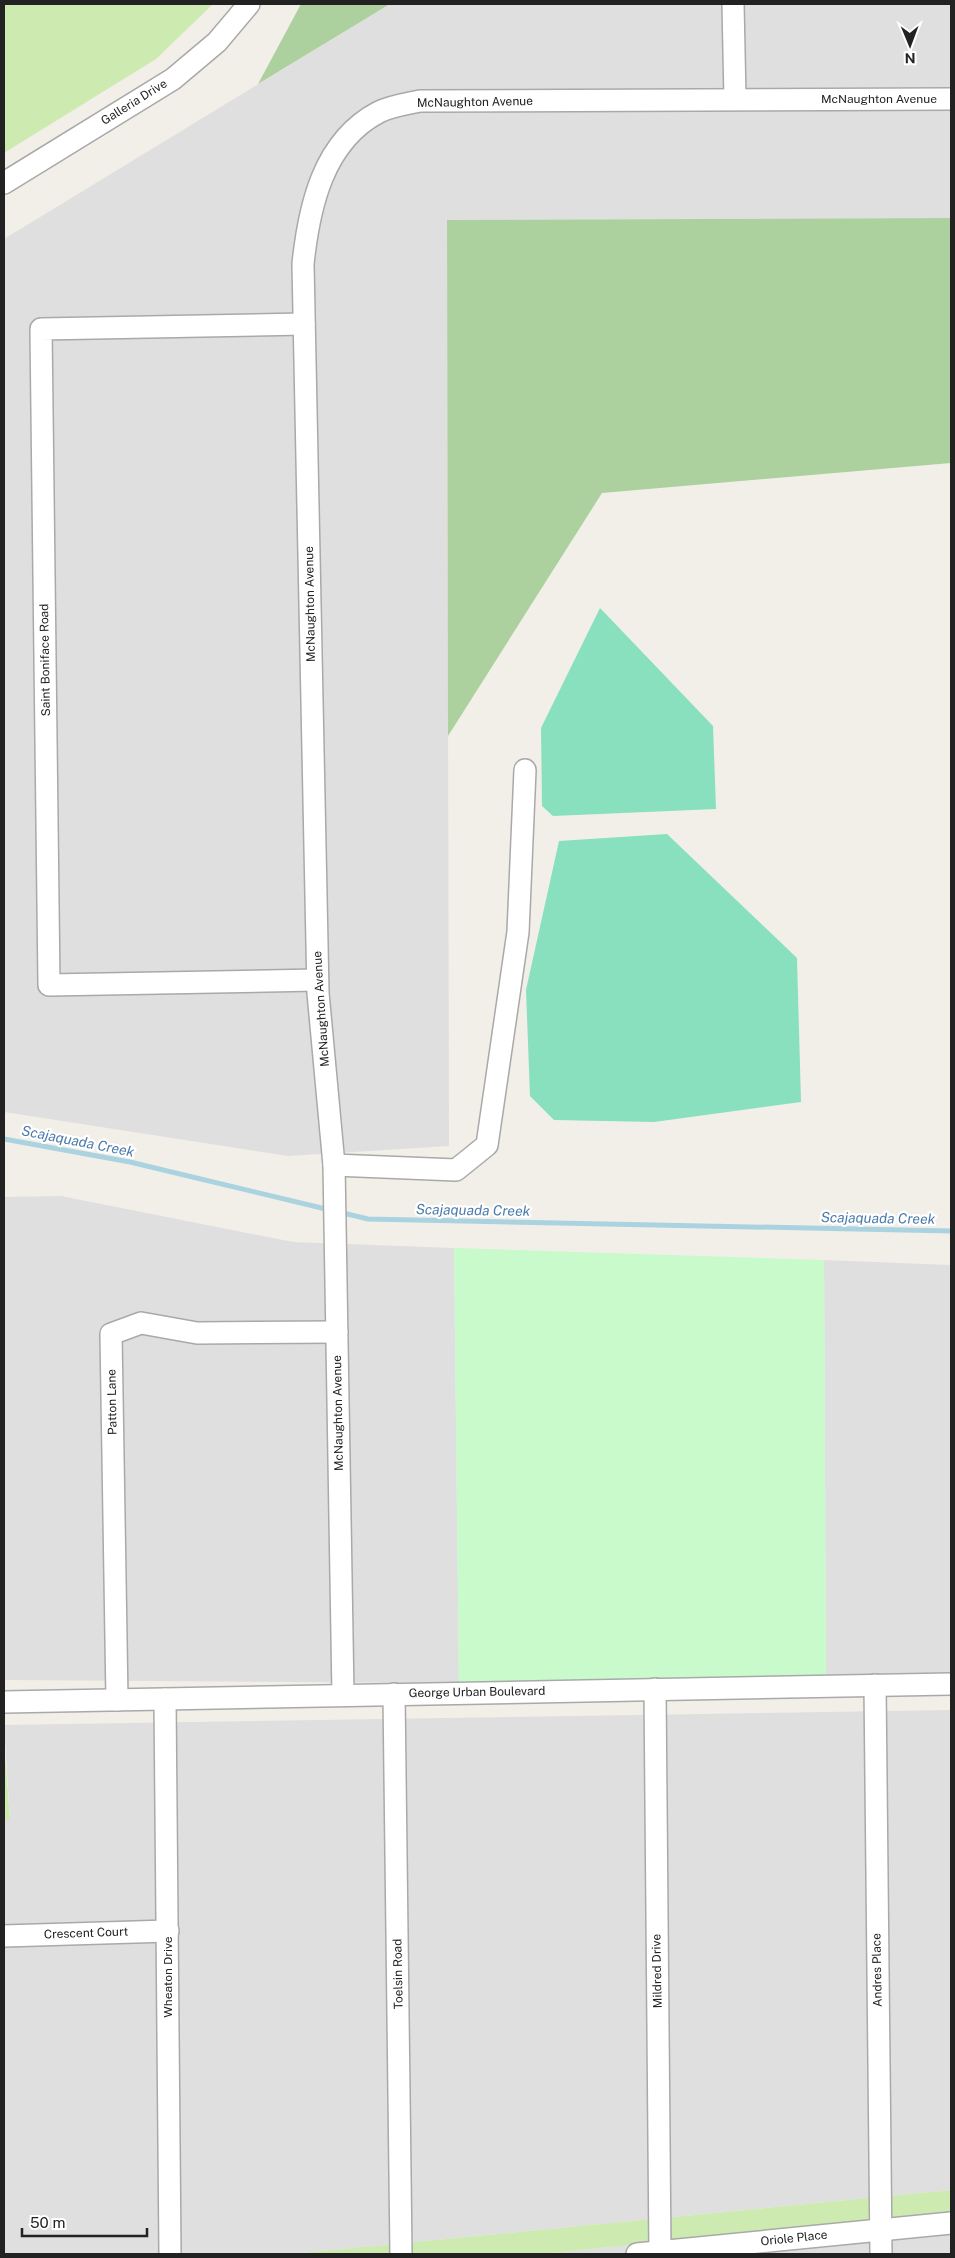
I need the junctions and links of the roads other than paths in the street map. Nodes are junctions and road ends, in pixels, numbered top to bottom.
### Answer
1 (249, 4) edge
2 (733, 4) edge
3 (735, 99) junction
4 (951, 99) edge
5 (4, 182) edge
6 (304, 324) junction
7 (525, 770) dead end
8 (317, 980) junction
9 (334, 1176) junction
10 (337, 1332) junction
11 (951, 1684) edge
12 (875, 1685) junction
13 (655, 1689) junction
14 (394, 1694) junction
15 (343, 1695) junction
16 (165, 1699) junction
17 (117, 1700) junction
18 (4, 1702) edge
19 (168, 1931) junction
20 (4, 1936) edge
21 (951, 2223) edge
22 (880, 2230) junction
23 (660, 2253) edge
24 (170, 2254) edge
25 (401, 2254) edge
26 (637, 2254) edge
27 (881, 2254) edge

1 - 5 street, Galleria Drive
2 - 3 street
3 - 4 street, McNaughton Avenue
3 - 6 street, McNaughton Avenue
6 - 8 street, McNaughton Avenue
6 - 8 street, Saint Boniface Road
7 - 9 street
8 - 9 street, McNaughton Avenue
9 - 10 street, McNaughton Avenue
10 - 15 street, McNaughton Avenue
10 - 17 street, Patton Lane
11 - 12 street, George Urban Boulevard
12 - 13 street, George Urban Boulevard
12 - 22 street, Andres Place
13 - 14 street, George Urban Boulevard
13 - 23 street, Mildred Drive
14 - 15 street, George Urban Boulevard
14 - 25 street, Toelsin Road
15 - 16 street, George Urban Boulevard
16 - 17 street, George Urban Boulevard
16 - 19 street, Wheaton Drive
17 - 18 street, George Urban Boulevard
19 - 20 street, Crescent Court
19 - 24 street, Wheaton Drive
21 - 22 street, Oriole Place
22 - 23 street, Oriole Place
22 - 27 street, Andres Place
23 - 26 street, Oriole Place

